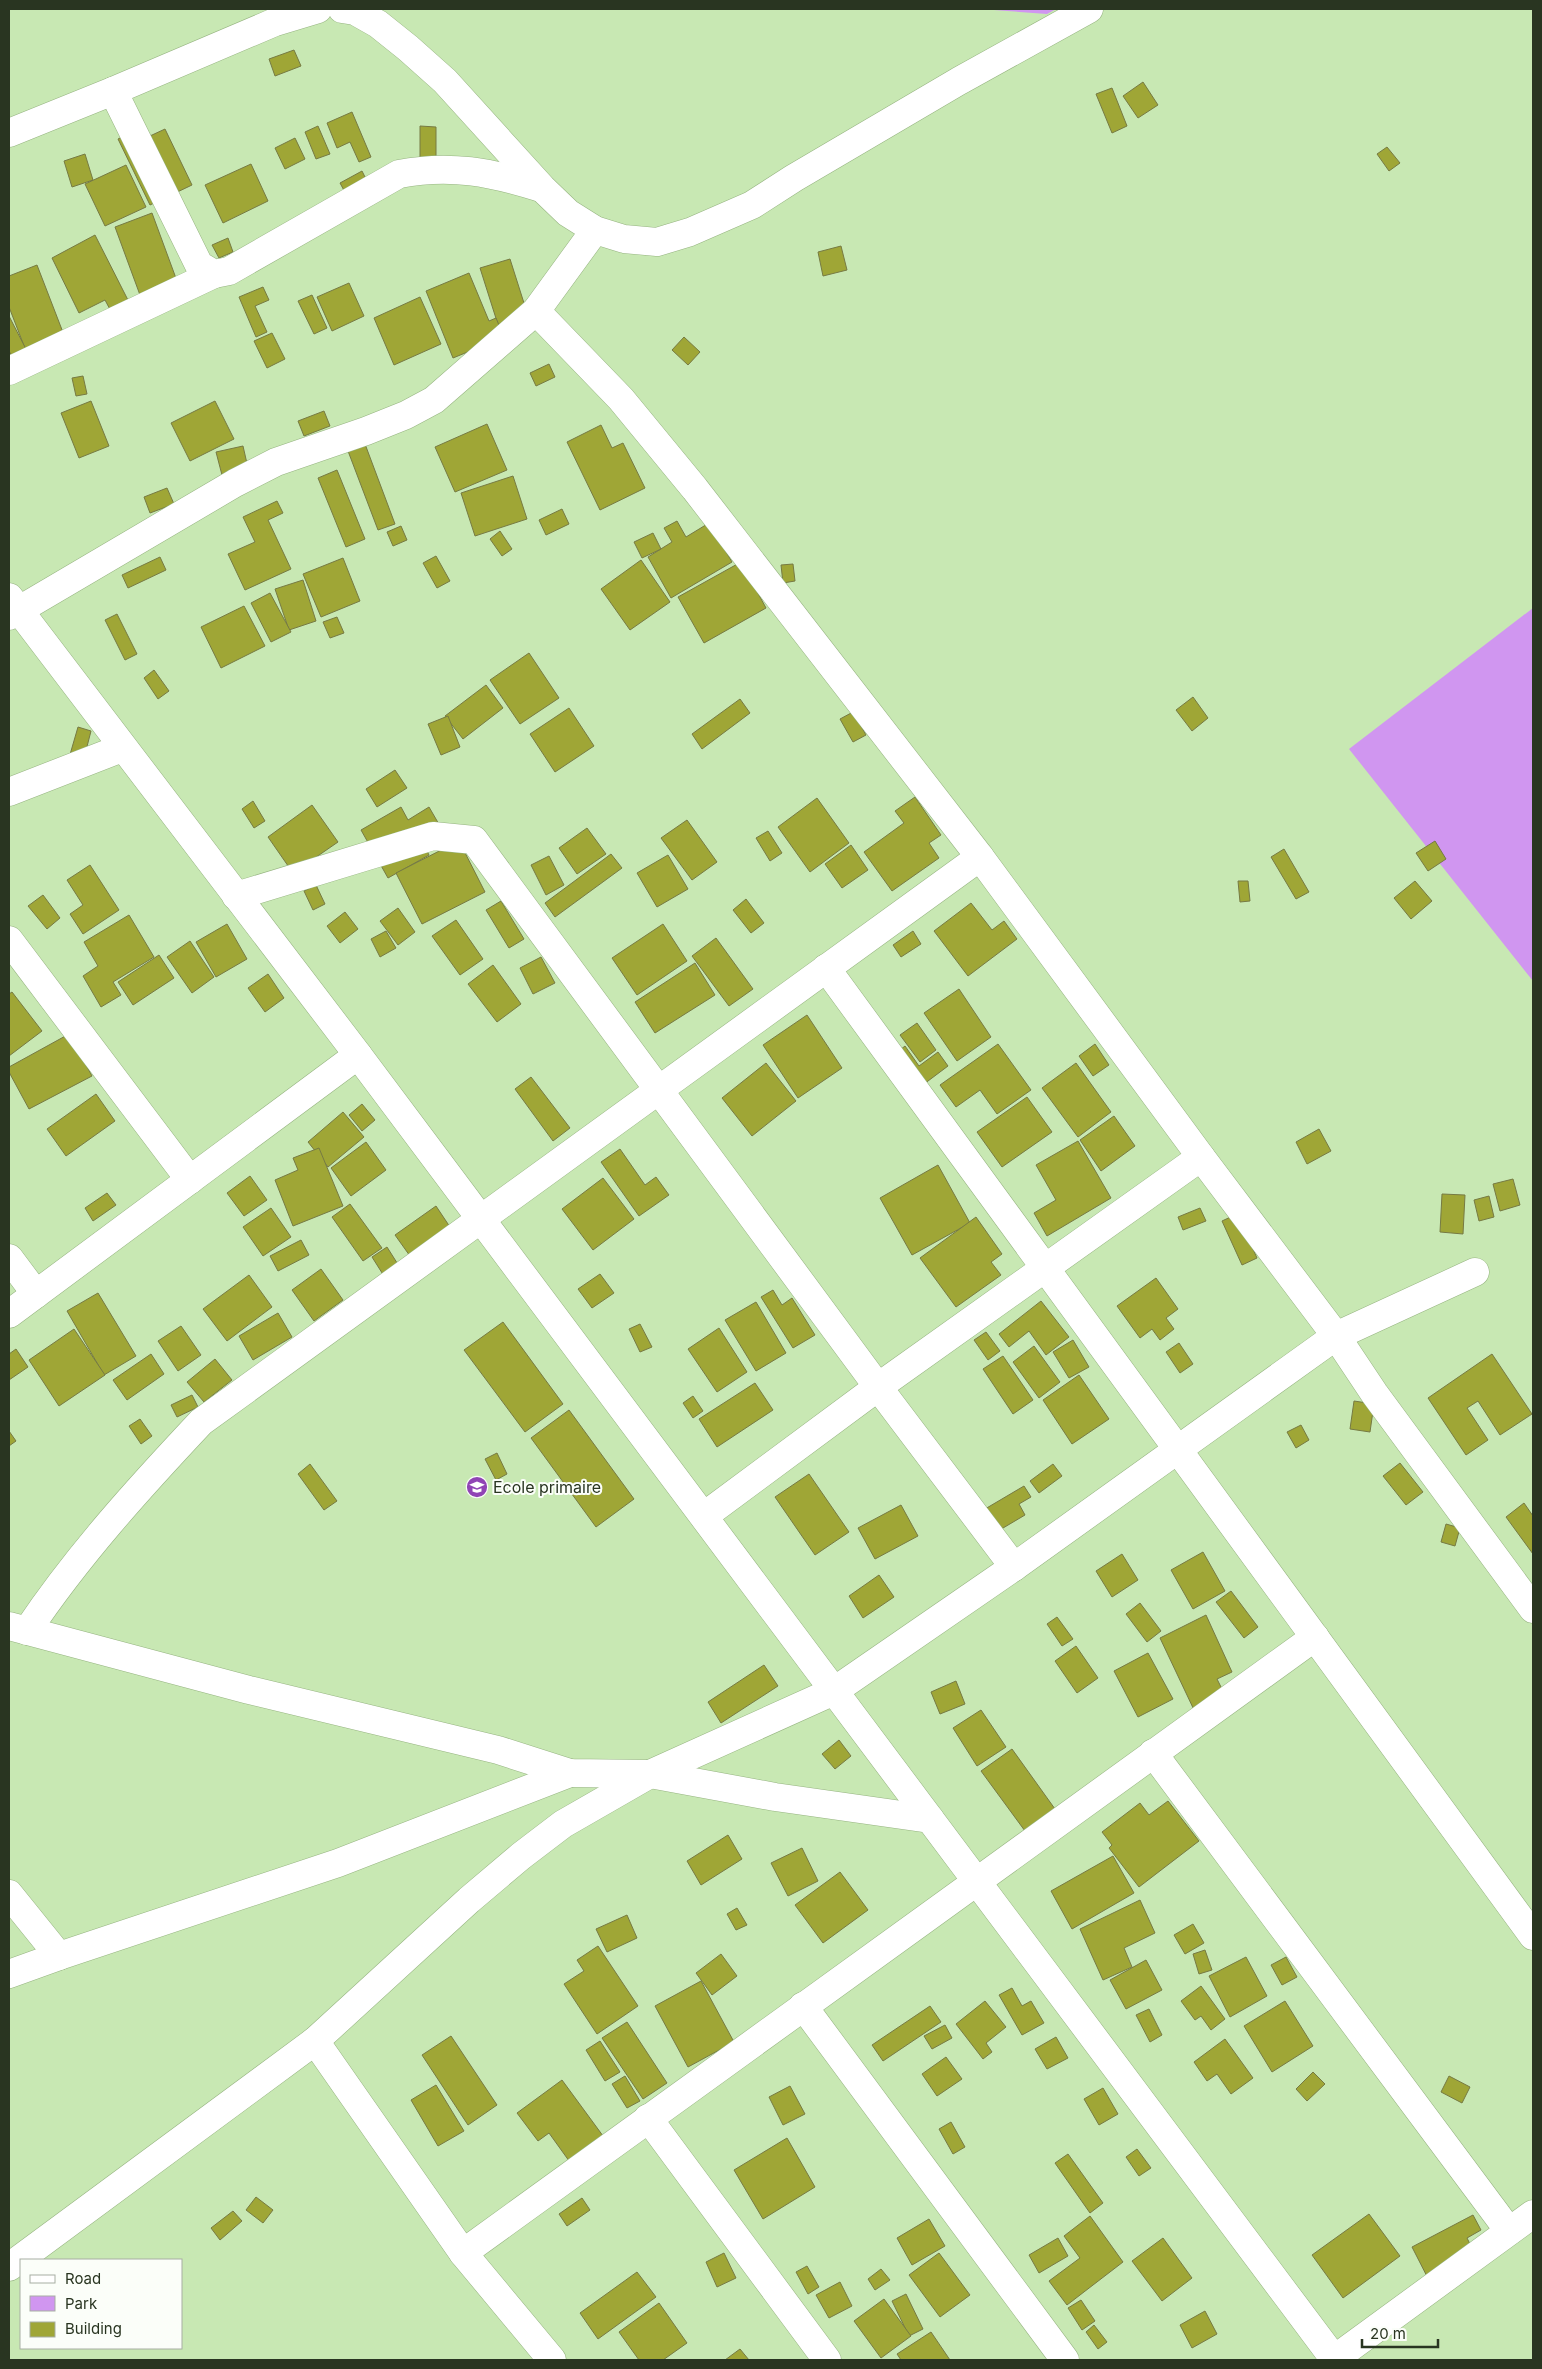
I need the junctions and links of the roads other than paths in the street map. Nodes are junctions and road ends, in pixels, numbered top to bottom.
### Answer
1 (318, 9) edge
2 (342, 9) edge
3 (1089, 9) edge
4 (113, 91) junction
5 (9, 132) edge
6 (542, 188) junction
7 (596, 230) junction
8 (214, 274) junction
9 (536, 311) junction
10 (9, 371) edge
11 (12, 607) edge
12 (122, 748) junction
13 (9, 792) edge
14 (980, 857) junction
15 (236, 896) junction
16 (9, 940) edge
17 (826, 968) junction
18 (358, 1055) junction
19 (658, 1091) junction
20 (1201, 1157) junction
21 (190, 1180) junction
22 (482, 1220) junction
23 (9, 1258) edge
24 (1045, 1268) junction
25 (1476, 1272) dead end
26 (36, 1294) junction
27 (9, 1314) edge
28 (1336, 1336) junction
29 (878, 1387) junction
30 (1178, 1450) junction
31 (704, 1516) junction
32 (1014, 1567) junction
33 (1533, 1609) edge
34 (18, 1628) edge
35 (1315, 1637) junction
36 (834, 1691) junction
37 (1153, 1754) junction
38 (570, 1773) junction
39 (650, 1774) junction
40 (930, 1819) junction
41 (977, 1881) junction
42 (9, 1894) edge
43 (1533, 1936) edge
44 (59, 1956) junction
45 (9, 1974) edge
46 (803, 2006) junction
47 (315, 2041) junction
48 (648, 2118) junction
49 (1533, 2214) edge
50 (1509, 2231) junction
51 (463, 2253) junction
52 (9, 2267) edge
53 (552, 2360) edge
54 (826, 2360) edge
55 (1065, 2360) edge
56 (1334, 2360) edge

1 - 4 street
2 - 6 street
3 - 7 street
4 - 5 street
4 - 8 street
6 - 7 street
6 - 8 street
7 - 9 street
8 - 10 street
9 - 11 street
9 - 14 street
11 - 12 street
12 - 13 street
12 - 15 street
14 - 17 street
14 - 20 street
15 - 18 street
15 - 19 street
16 - 21 street
17 - 19 street
17 - 24 street
18 - 21 street
18 - 22 street
19 - 22 street
19 - 29 street
20 - 24 street
20 - 28 street
21 - 26 street
22 - 31 street
22 - 34 street
23 - 26 street
24 - 29 street
24 - 30 street
25 - 28 street
26 - 27 street
28 - 30 street
28 - 33 street
29 - 31 street
29 - 32 street
30 - 32 street
30 - 35 street
31 - 36 street
32 - 36 street
34 - 38 street
35 - 37 street
35 - 43 street
36 - 39 street
36 - 40 street
37 - 41 street
37 - 50 street
38 - 39 street
38 - 44 street
39 - 40 street
39 - 47 street
40 - 41 street
41 - 46 street
41 - 56 street
42 - 44 street
44 - 45 street
46 - 48 street
46 - 55 street
47 - 51 street
47 - 52 street
48 - 51 street
48 - 54 street
49 - 50 street
50 - 56 street
51 - 53 street

